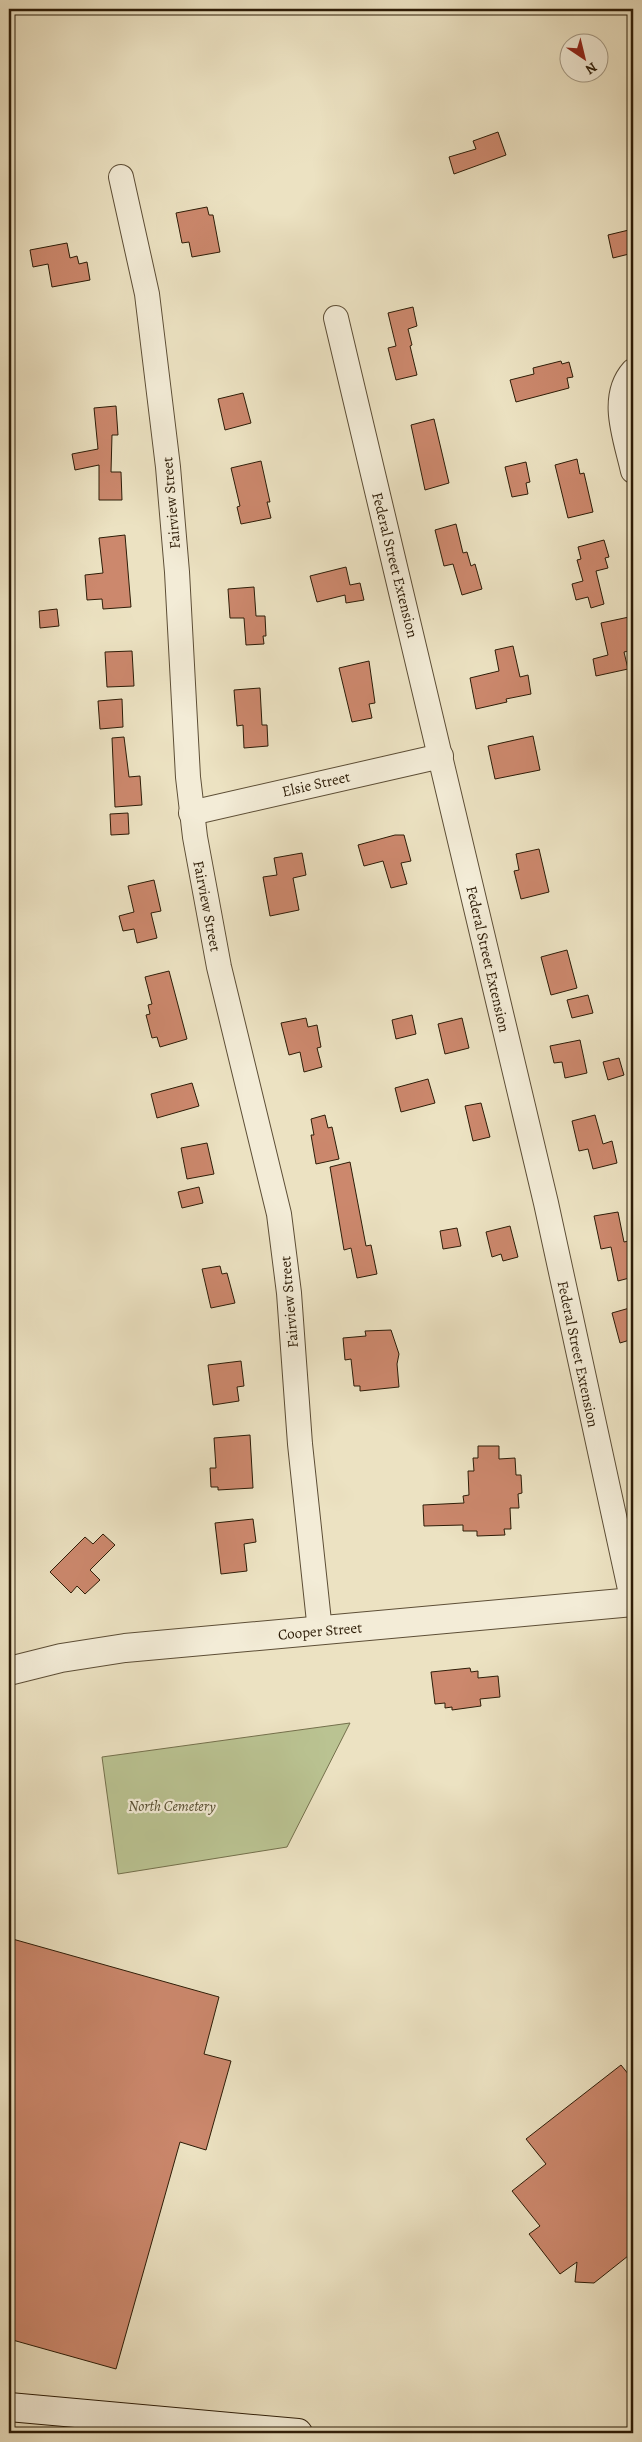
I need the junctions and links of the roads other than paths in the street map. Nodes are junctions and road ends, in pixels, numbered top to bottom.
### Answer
1 (122, 177) dead end
2 (336, 318) dead end
3 (633, 371) edge
4 (633, 471) edge
5 (441, 756) junction
6 (192, 813) junction
7 (633, 1602) edge
8 (320, 1631) junction
9 (9, 1671) edge
10 (9, 2407) edge
11 (298, 2433) edge

1 - 6 street, Fairview Street
2 - 5 street, Federal Street Extension
3 - 4 street
5 - 6 street, Elsie Street
5 - 7 street, Federal Street Extension
6 - 8 street, Fairview Street
7 - 8 street, Cooper Street
8 - 9 street, Cooper Street
10 - 11 street

